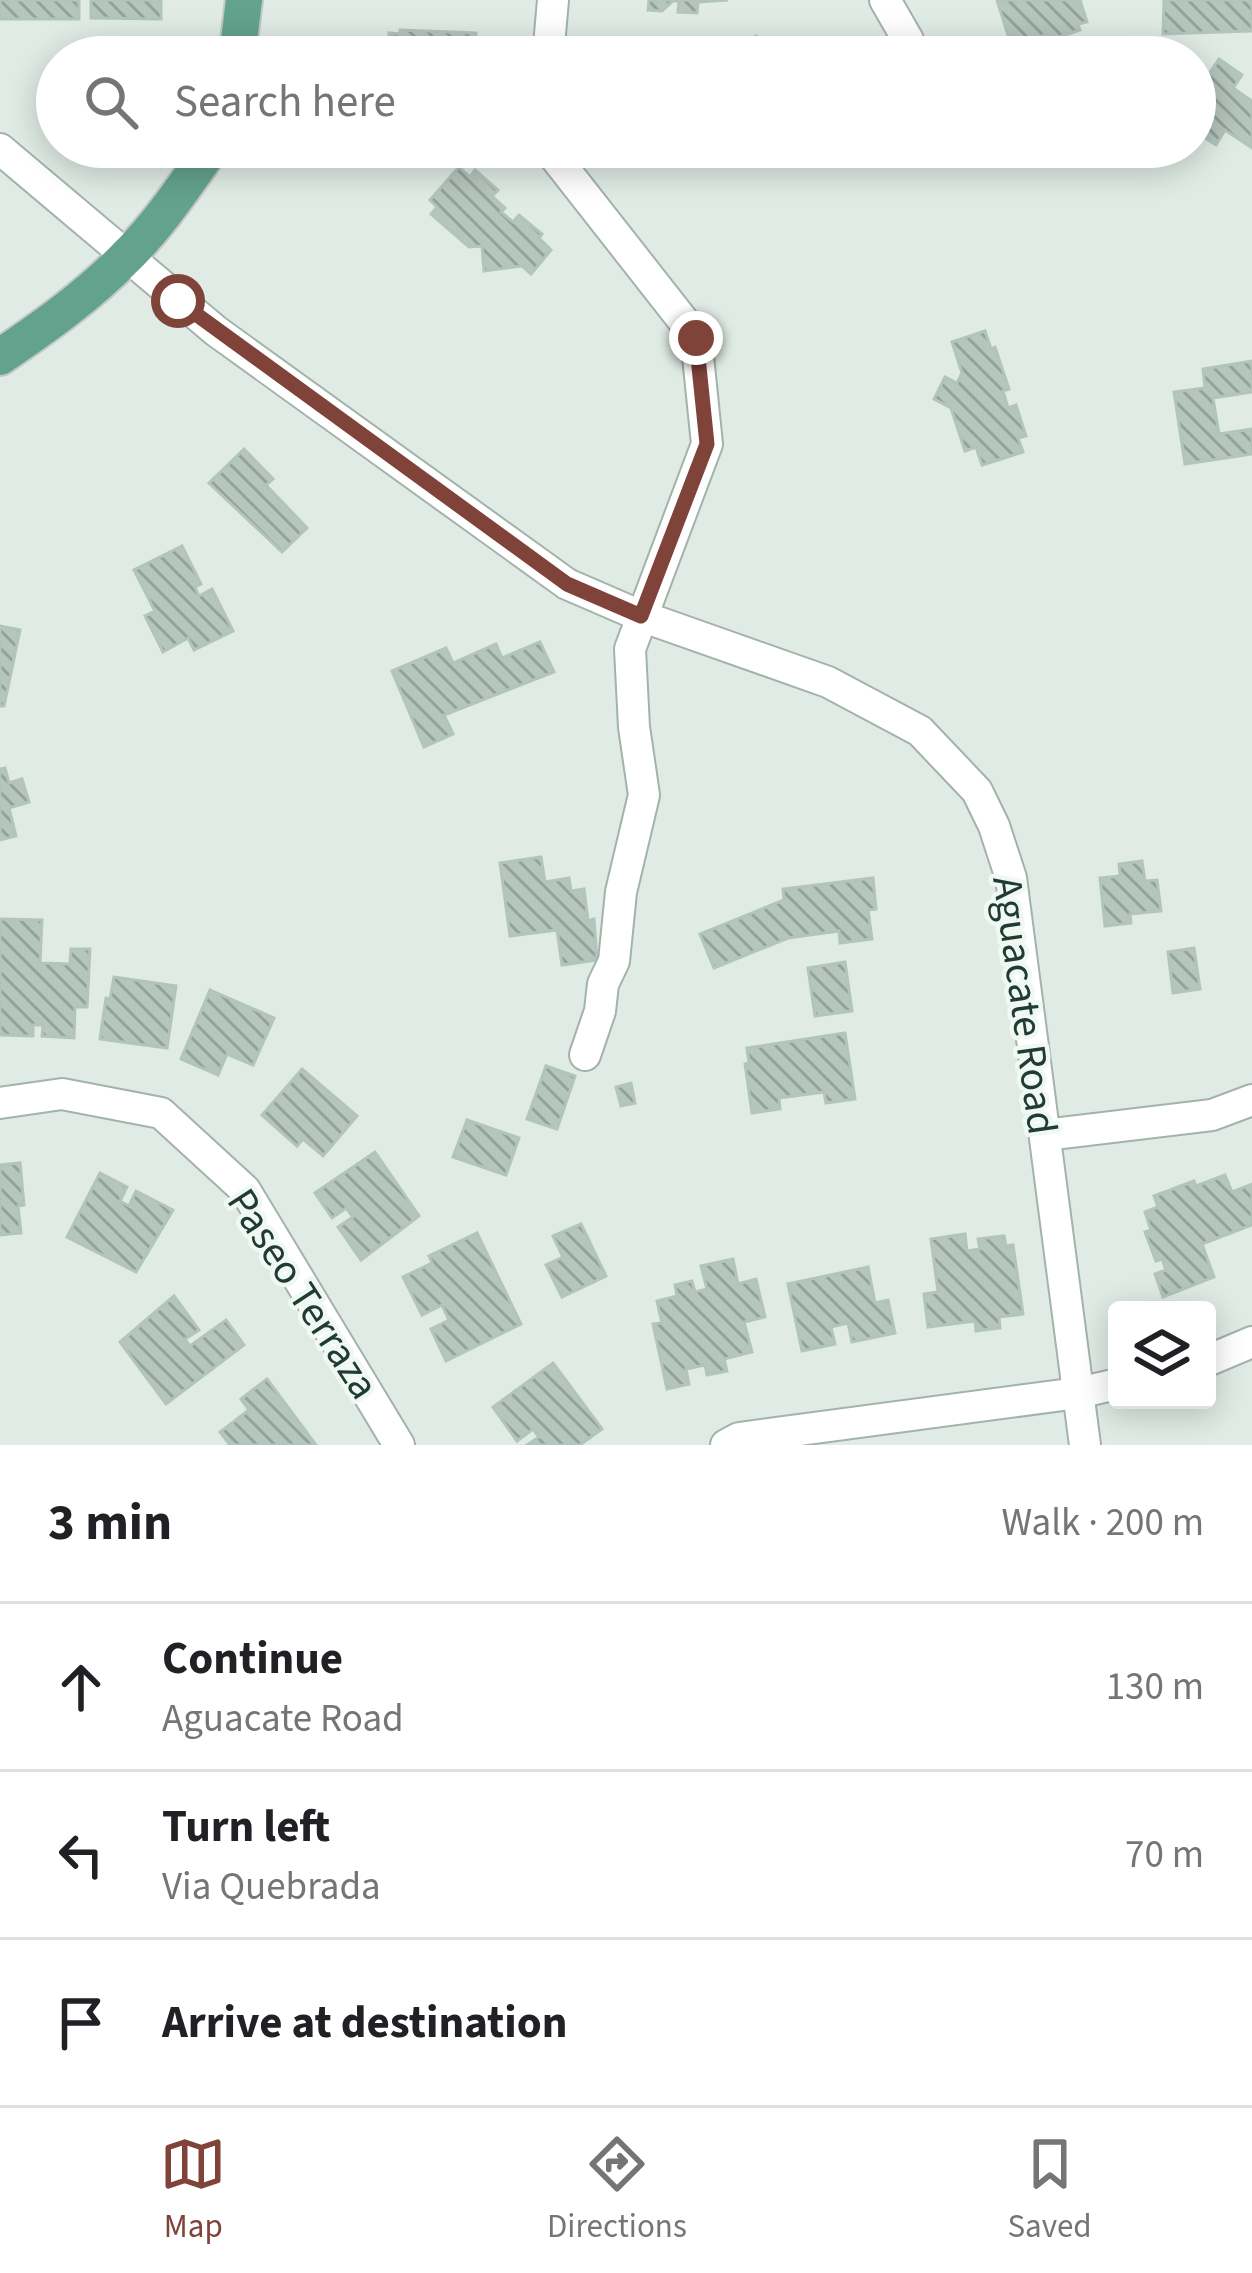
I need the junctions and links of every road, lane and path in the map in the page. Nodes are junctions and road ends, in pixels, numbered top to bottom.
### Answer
1 (244, 0) edge
2 (553, 0) edge
3 (885, 0) edge
4 (240, 36) edge
5 (550, 36) edge
6 (906, 36) edge
7 (0, 149) edge
8 (197, 168) edge
9 (563, 168) edge
10 (125, 259) junction
11 (0, 357) edge
12 (641, 616) junction
13 (585, 1055) dead end
14 (1252, 1100) edge
15 (0, 1103) edge
16 (1045, 1135) junction
17 (1252, 1342) edge
18 (1216, 1357) edge
19 (1108, 1386) edge
20 (1078, 1393) junction
21 (400, 1445) edge
22 (725, 1445) edge
23 (1085, 1445) edge

1 - 4 main road
2 - 5 street
3 - 6 street
7 - 10 street, Aguacate Road
8 - 10 main road
9 - 12 street
10 - 11 main road
10 - 12 street, Aguacate Road
12 - 13 street
12 - 16 street, Aguacate Road
14 - 16 street
15 - 21 street, Paseo Terraza
16 - 20 street, Aguacate Road
17 - 18 street
19 - 20 street
20 - 22 street
20 - 23 street, Aguacate Road

